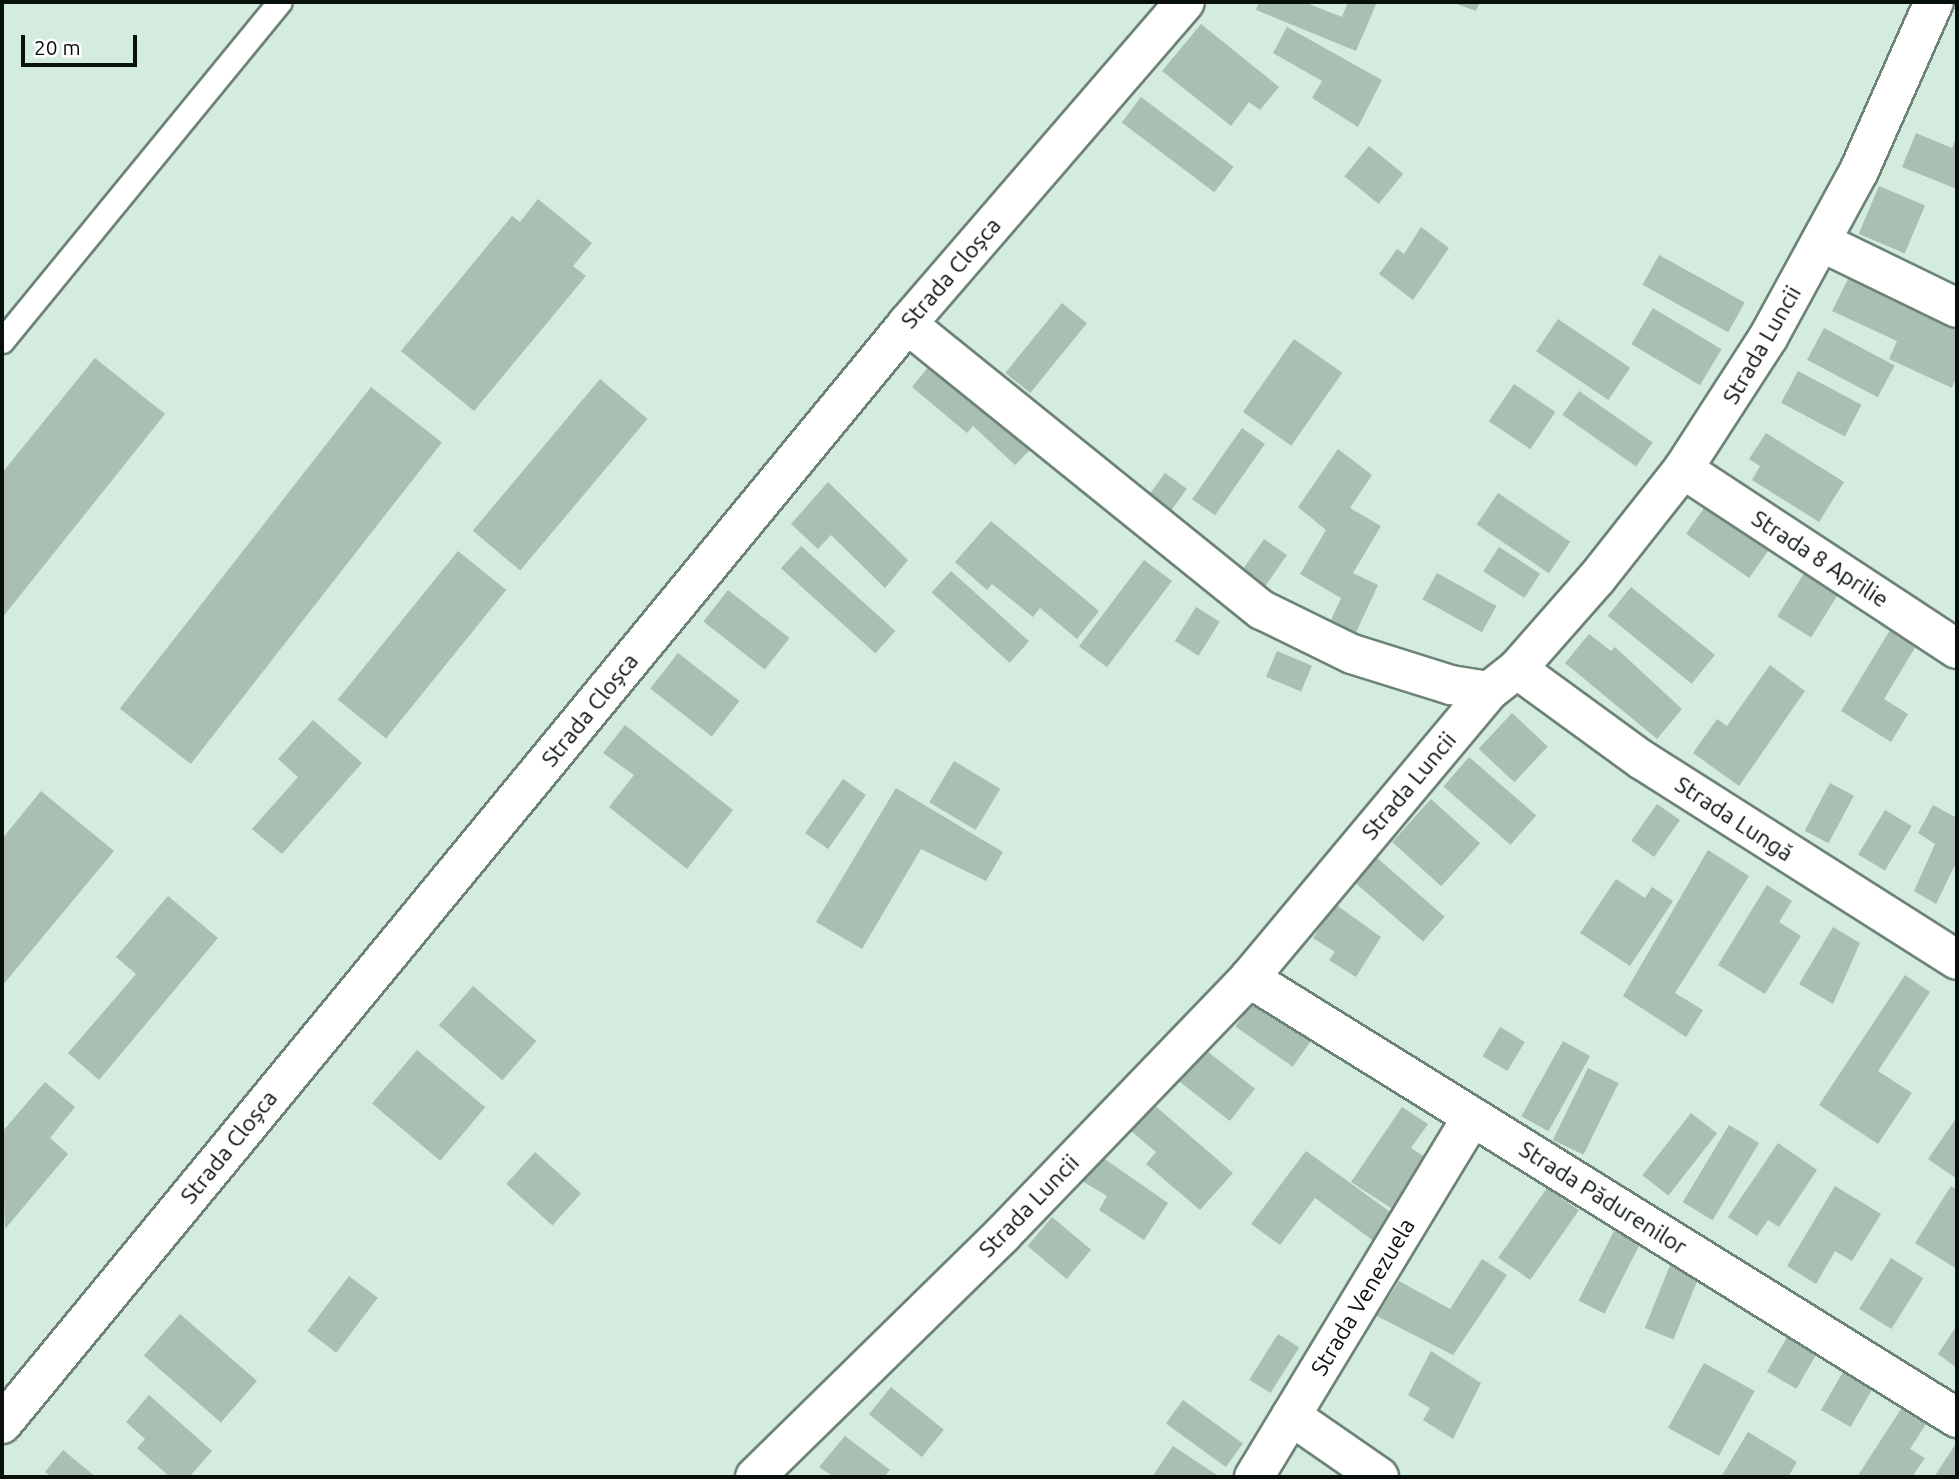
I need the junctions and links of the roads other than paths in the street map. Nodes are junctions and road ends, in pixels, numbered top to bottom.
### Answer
1 (279, 2) edge
2 (1185, 2) edge
3 (1934, 2) edge
4 (1821, 242) junction
5 (1957, 307) edge
6 (907, 324) junction
7 (2, 341) edge
8 (1683, 469) junction
9 (1957, 649) edge
10 (1503, 680) junction
11 (1957, 960) edge
12 (1249, 978) junction
13 (1472, 1117) junction
14 (1291, 1416) junction
15 (1957, 1418) edge
16 (2, 1424) edge
17 (755, 1477) edge
18 (1254, 1477) edge
19 (1379, 1477) edge

1 - 7 lane
2 - 6 street, Strada Cloșca
3 - 4 street, Strada Luncii
4 - 5 street
4 - 8 street, Strada Luncii
6 - 10 street
6 - 16 street, Strada Cloșca
8 - 9 street, Strada 8 Aprilie
8 - 10 street, Strada Luncii
10 - 11 street, Strada Lungă
10 - 12 street, Strada Luncii
12 - 13 street, Strada Pădurenilor
12 - 17 street, Strada Luncii
13 - 14 street, Strada Venezuela
13 - 15 street, Strada Pădurenilor
14 - 18 street, Strada Venezuela
14 - 19 street

